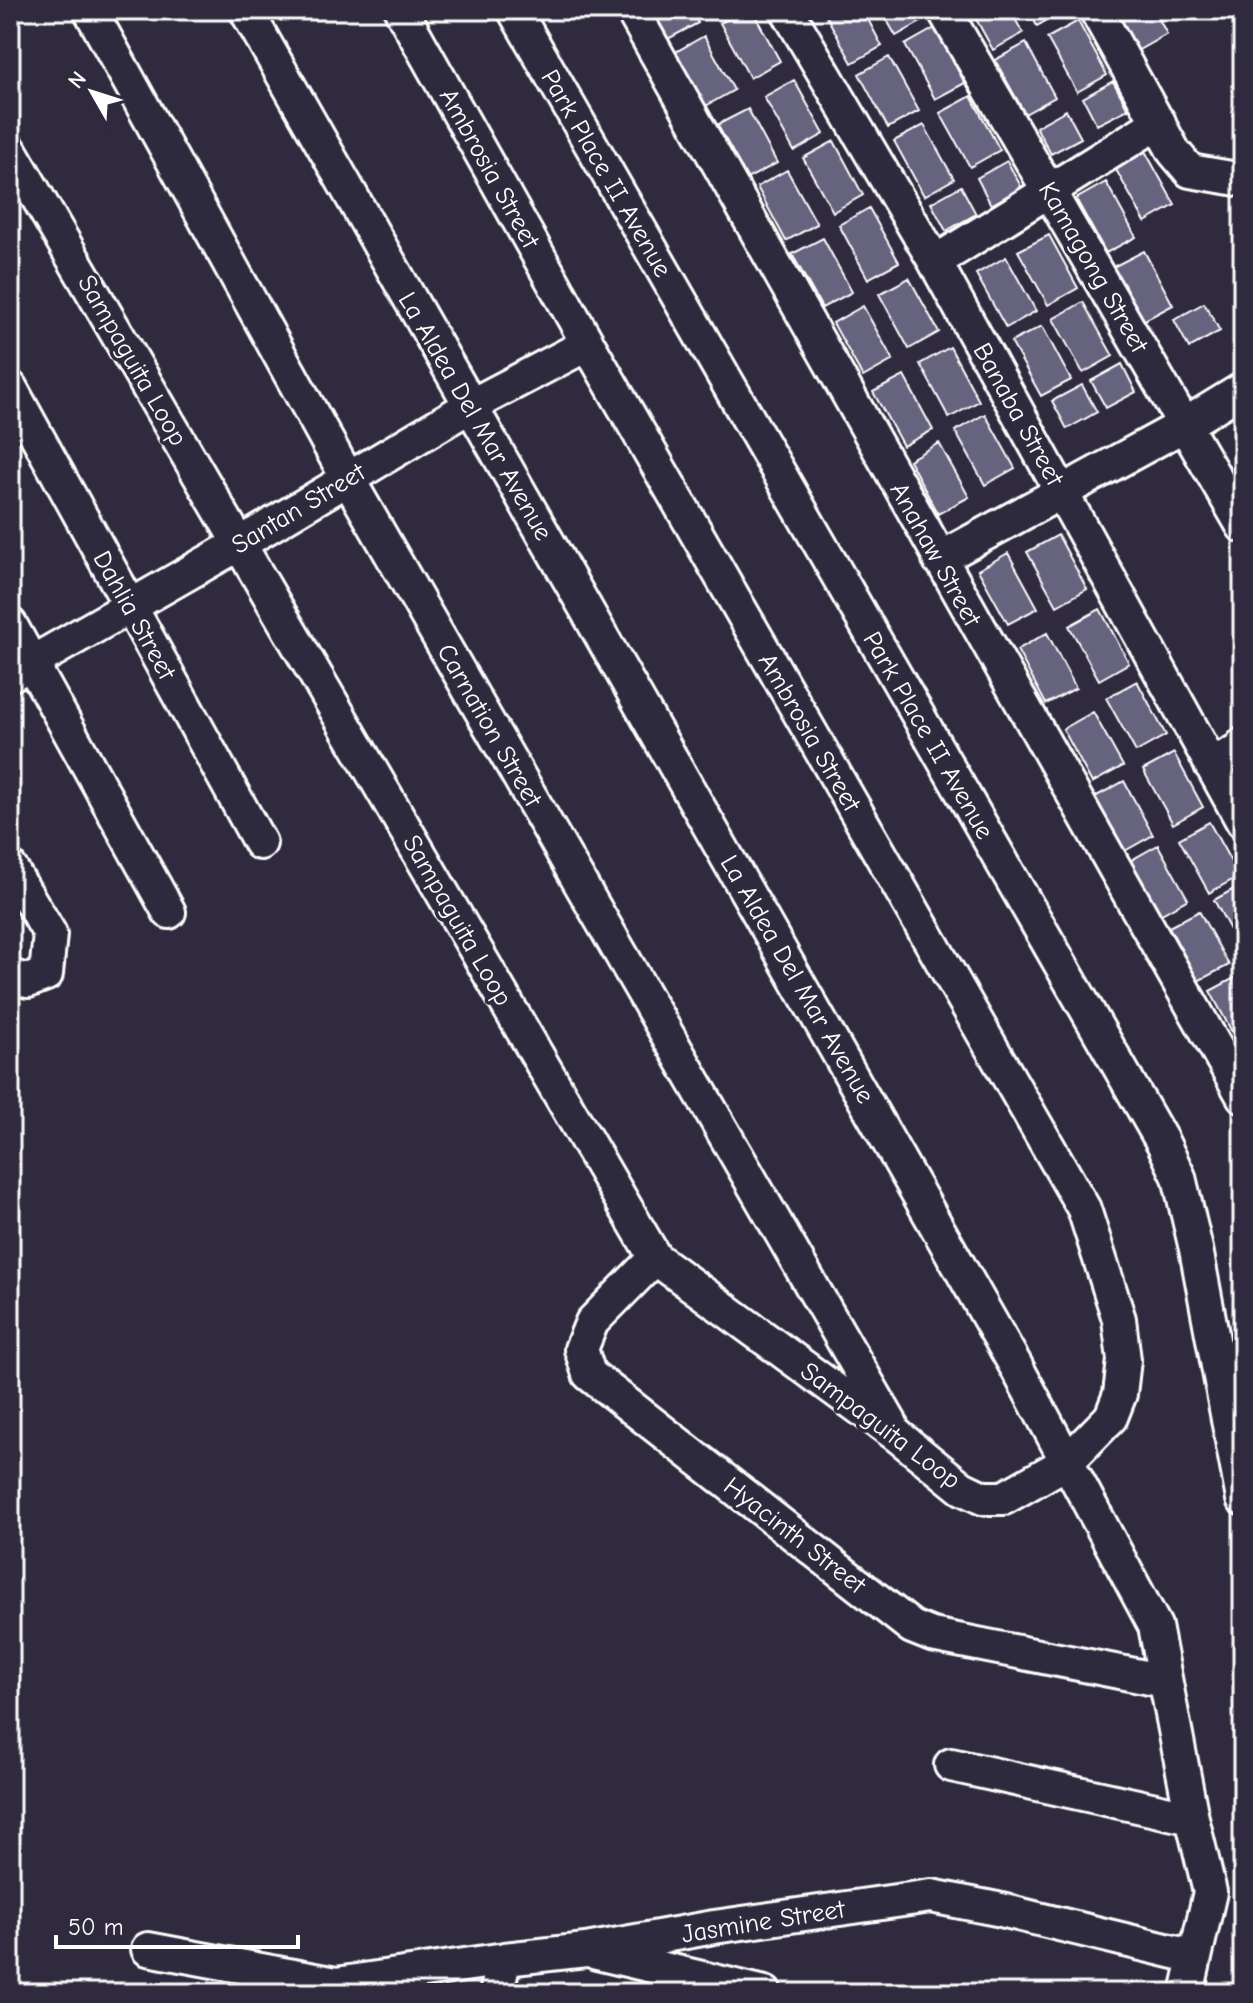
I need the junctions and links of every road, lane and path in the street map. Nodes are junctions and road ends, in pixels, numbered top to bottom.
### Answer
1 (90, 10) edge
2 (246, 10) edge
3 (401, 10) edge
4 (514, 10) edge
5 (632, 10) edge
6 (787, 10) edge
7 (944, 10) edge
8 (1096, 10) edge
9 (1159, 122) junction
10 (10, 150) edge
11 (1243, 180) edge
12 (1050, 190) junction
13 (935, 262) junction
14 (588, 344) junction
15 (10, 387) edge
16 (1243, 389) edge
17 (470, 406) junction
18 (1186, 424) junction
19 (348, 479) junction
20 (1061, 492) junction
21 (1243, 526) edge
22 (241, 543) junction
23 (939, 559) junction
24 (130, 607) junction
25 (10, 624) edge
26 (21, 669) edge
27 (1243, 744) edge
28 (1211, 765) junction
29 (1243, 822) edge
30 (260, 843) dead end
31 (10, 867) edge
32 (169, 912) dead end
33 (10, 976) edge
34 (1243, 1096) edge
35 (655, 1258) junction
36 (898, 1436) junction
37 (1067, 1462) junction
38 (1243, 1499) edge
39 (1165, 1681) junction
40 (951, 1765) dead end
41 (1192, 1818) junction
42 (148, 1949) dead end
43 (586, 1950) junction
44 (1195, 1957) junction
45 (505, 1959) junction
46 (334, 1989) edge
47 (496, 1993) edge
48 (765, 1993) edge
49 (1187, 1993) edge

1 - 19 street, Carnation Street
2 - 17 street, La Aldea Del Mar Avenue
3 - 14 street, Ambrosia Street
4 - 38 street, Park Place II Avenue
5 - 23 street, Anahaw Street
6 - 13 street, Banaba Street
7 - 12 street, Kamagong Street
8 - 9 street
9 - 11 street
9 - 12 street
10 - 22 street, Sampaguita Loop
12 - 13 street
12 - 18 street, Kamagong Street
13 - 20 street, Banaba Street
14 - 17 street, Santan Street
14 - 37 street, Ambrosia Street
15 - 24 street, Dahlia Street
16 - 18 street
17 - 19 street, Santan Street
17 - 37 street, La Aldea Del Mar Avenue
18 - 20 street
18 - 21 street, Kamagong Street
19 - 22 street, Santan Street
19 - 36 street, Carnation Street
20 - 23 street
20 - 28 street, Banaba Street
22 - 24 street, Santan Street
22 - 35 street, Sampaguita Loop
23 - 34 street, Anahaw Street
24 - 26 street, Santan Street
24 - 30 street, Dahlia Street
25 - 26 street
26 - 32 street
27 - 28 street
28 - 29 street, Banaba Street
31 - 33 street
35 - 36 street, Sampaguita Loop
35 - 39 street, Hyacinth Street
36 - 37 street, Sampaguita Loop
37 - 39 street, La Aldea Del Mar Avenue
39 - 41 street, La Aldea Del Mar Avenue
40 - 41 street
41 - 44 street, La Aldea Del Mar Avenue
42 - 46 street, Jasmine Street
43 - 44 street, Jasmine Street
43 - 45 street, Jasmine Street
43 - 48 street
44 - 49 street, La Aldea Del Mar Avenue
45 - 46 street, Jasmine Street
45 - 47 street

